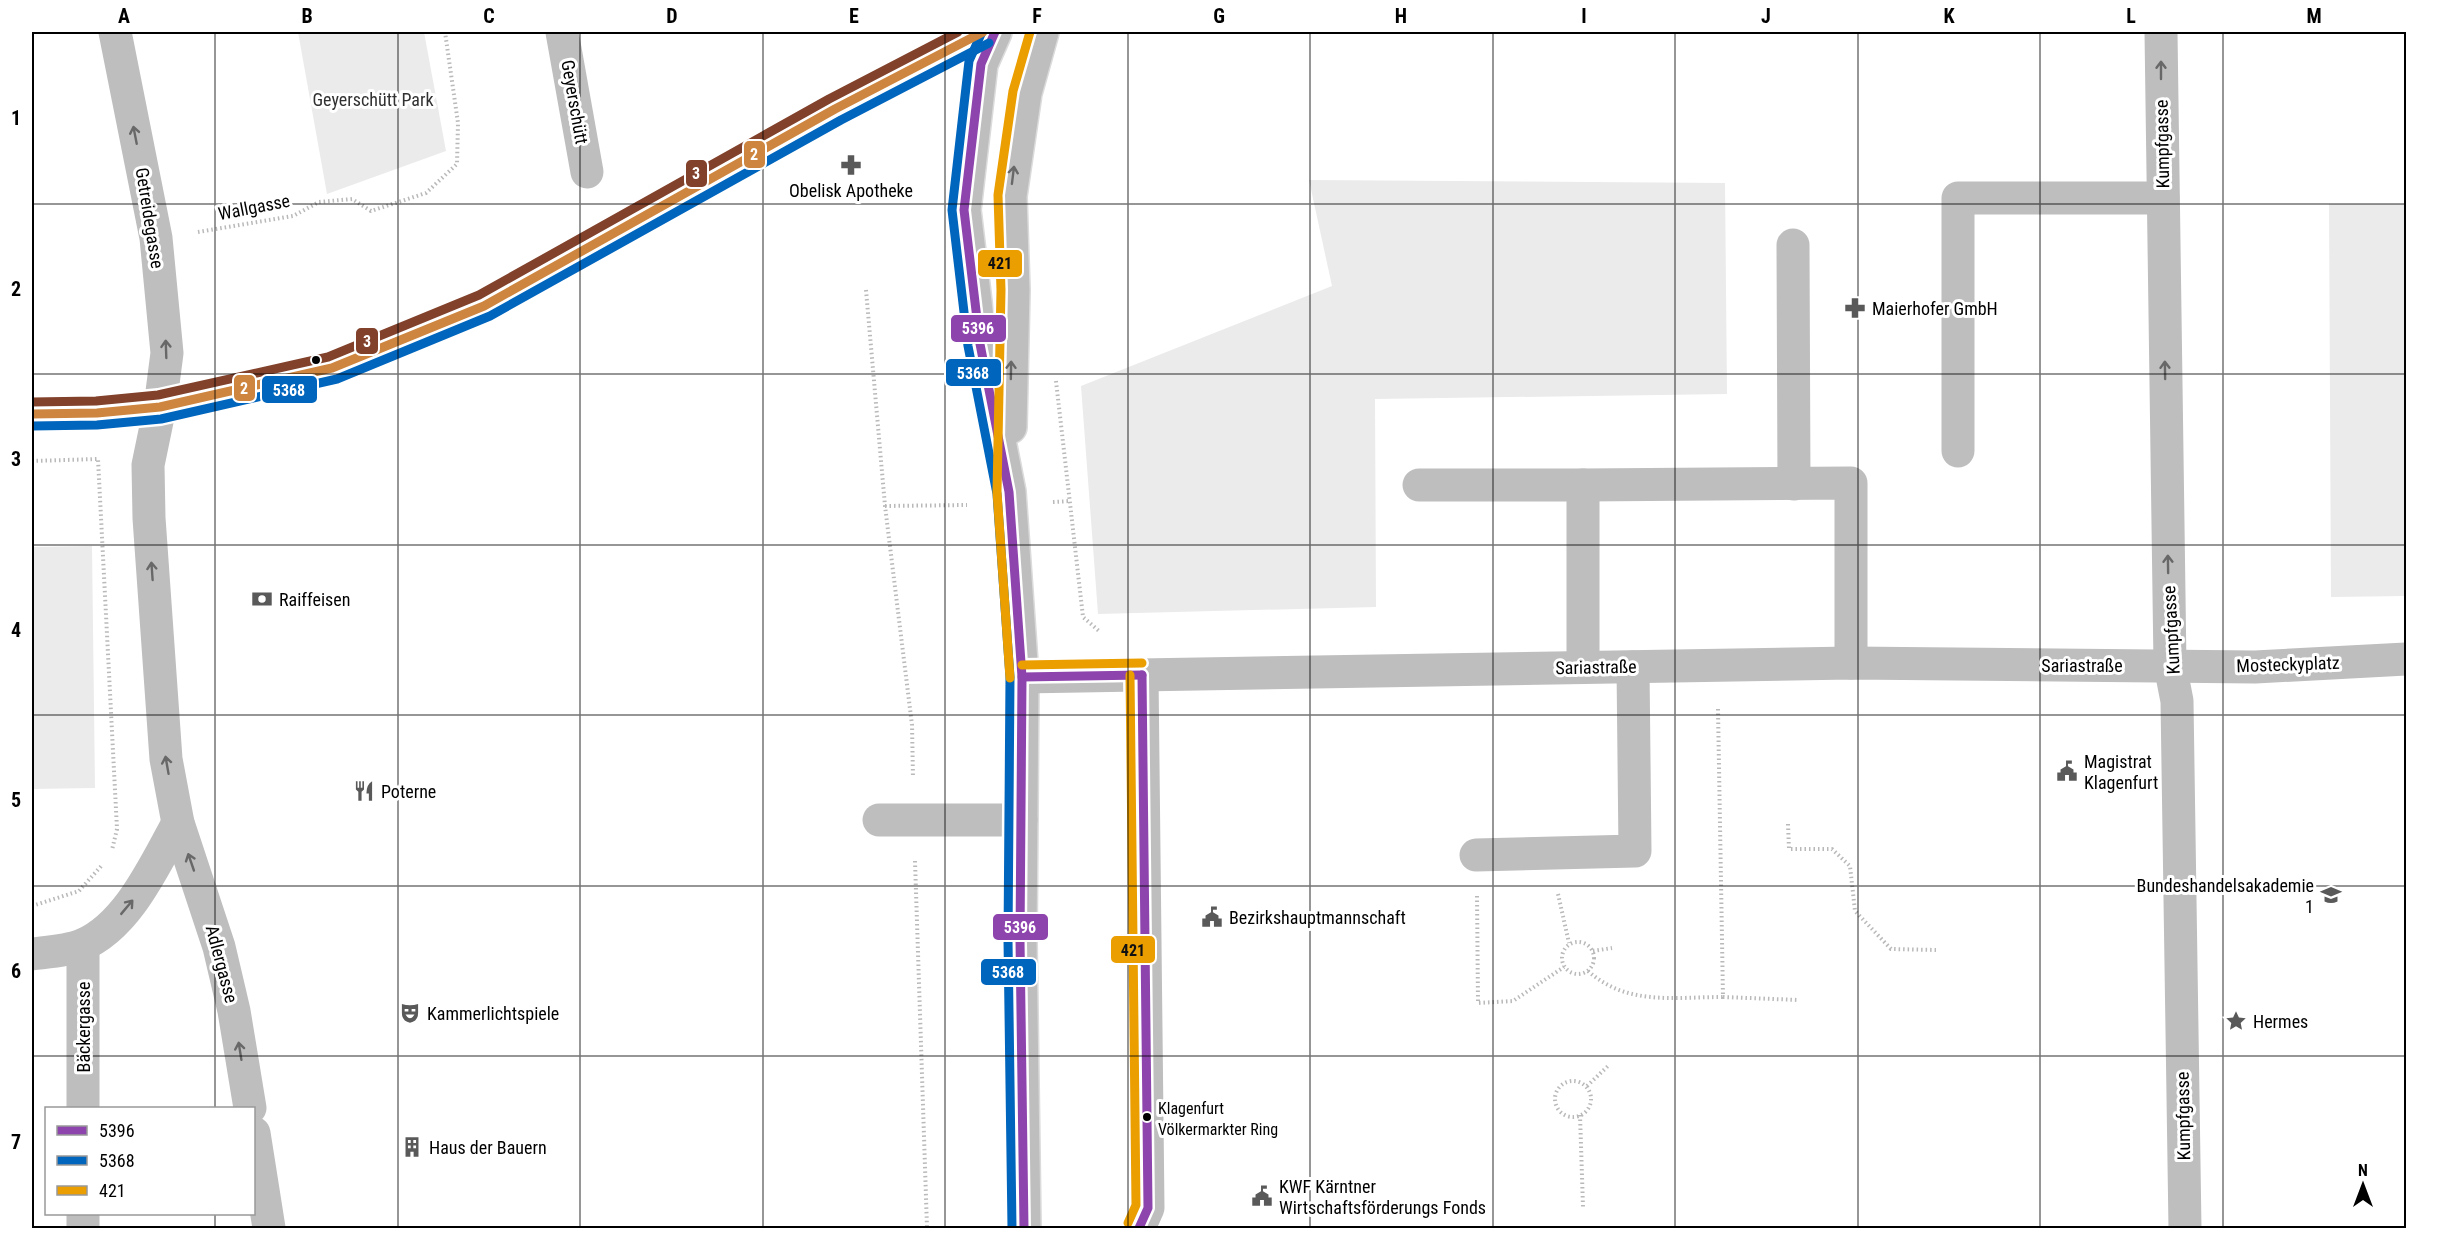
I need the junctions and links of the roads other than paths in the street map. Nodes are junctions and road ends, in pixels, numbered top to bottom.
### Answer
1 (115, 32) edge
2 (562, 32) edge
3 (983, 32) edge
4 (995, 32) edge
5 (1041, 32) edge
6 (2161, 32) edge
7 (587, 172) dead end
8 (2163, 198) junction
9 (1793, 245) dead end
10 (160, 407) junction
11 (32, 414) edge
12 (1958, 451) dead end
13 (1794, 484) junction
14 (1419, 485) dead end
15 (1583, 485) junction
16 (1009, 492) junction
17 (2406, 659) edge
18 (1851, 663) junction
19 (2170, 665) junction
20 (1583, 667) junction
21 (1632, 667) junction
22 (1142, 675) junction
23 (1022, 677) junction
24 (879, 820) dead end
25 (1020, 820) junction
26 (178, 823) junction
27 (1476, 855) road end
28 (83, 945) junction
29 (32, 954) edge
30 (83, 1107) edge
31 (250, 1107) edge
32 (255, 1139) edge
33 (269, 1228) edge
34 (1024, 1228) edge
35 (1139, 1228) edge
36 (2186, 1228) edge

10 -> 1 street, Getreidegasse
2 - 7 street, Geyerschütt
3 - 10 street
4 - 16 street
16 -> 5 street
8 -> 6 street, Kumpfgasse
8 - 12 street
19 -> 8 street, Kumpfgasse
9 - 13 street
10 - 11 street
26 -> 10 street, Getreidegasse
13 - 15 street
13 - 18 street
14 - 15 street
15 - 20 street
16 - 23 street
17 - 19 street, Mosteckyplatz
18 - 19 street, Sariastraße
18 - 21 street, Sariastraße
19 - 36 street, Kumpfgasse
20 - 21 street, Sariastraße
20 - 22 street, Sariastraße
21 - 27 street
22 - 23 street, Sariastraße
22 - 35 street
23 - 25 street
24 - 25 street
25 - 34 street
28 -> 26 street
31 -> 26 street, Adlergasse
28 - 29 street
28 - 30 street, Bäckergasse
32 - 33 street

